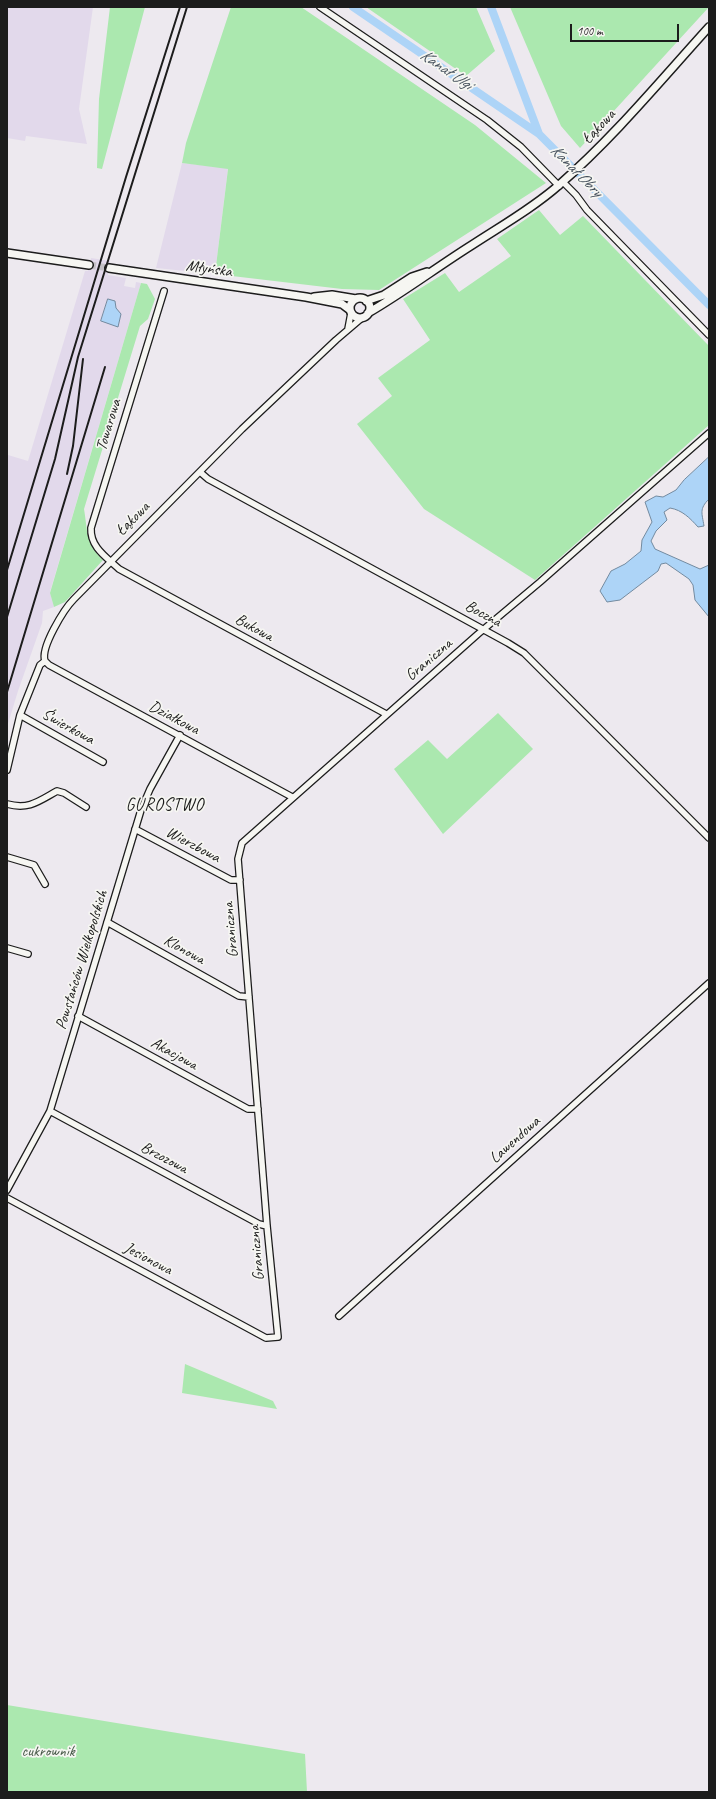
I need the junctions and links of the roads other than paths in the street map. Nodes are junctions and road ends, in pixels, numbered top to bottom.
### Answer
1 (320, 7) edge
2 (709, 27) edge
3 (562, 182) junction
4 (7, 253) edge
5 (89, 265) tunnel mouth
6 (109, 268) tunnel mouth
7 (435, 269) junction
8 (164, 291) dead end
9 (306, 297) junction
10 (356, 299) junction
11 (366, 301) junction
12 (351, 312) junction
13 (366, 315) junction
14 (348, 329) junction
15 (709, 335) edge
16 (709, 433) edge
17 (200, 472) junction
18 (111, 561) junction
19 (484, 629) junction
20 (45, 661) junction
21 (386, 714) junction
22 (20, 715) junction
23 (180, 735) junction
24 (103, 762) dead end
25 (7, 770) edge
26 (292, 797) junction
27 (7, 804) edge
28 (86, 807) dead end
29 (135, 829) junction
30 (709, 838) edge
31 (7, 856) edge
32 (240, 880) junction
33 (45, 884) dead end
34 (107, 922) junction
35 (7, 948) edge
36 (28, 954) dead end
37 (709, 983) edge
38 (249, 997) junction
39 (78, 1016) junction
40 (258, 1109) junction
41 (50, 1111) junction
42 (7, 1190) edge
43 (7, 1198) edge
44 (267, 1226) junction
45 (339, 1316) dead end
46 (278, 1337) joint

1 - 3 street
2 - 3 street, Łąkowa
3 - 7 street, Łąkowa
3 - 15 street
4 - 5 street
6 - 9 street, Młyńska
7 - 11 street, Łąkowa
7 - 13 street, Łąkowa
8 - 18 street, Towarowa
9 - 10 street, Młyńska
9 - 12 street, Młyńska
10 - 11 street
10 - 12 street
11 - 13 street
12 - 13 street
12 - 14 street
13 - 14 street, Łąkowa
14 - 17 street, Łąkowa
16 - 19 street, Graniczna
17 - 18 street, Łąkowa
17 - 19 street, Boczna
18 - 20 street, Łąkowa
18 - 21 street, Bukowa
19 - 21 street, Graniczna
19 - 30 street, Boczna
20 - 22 street, Łąkowa
20 - 23 street, Działkowa
21 - 26 street, Graniczna
22 - 24 street, Świerkowa
22 - 25 street, Łąkowa
23 - 26 street, Działkowa
23 - 29 street, Powstańców Wielkopolskich
26 - 32 street, Graniczna
27 - 28 street
29 - 32 street, Wierzbowa
29 - 34 street, Powstańców Wielkopolskich
31 - 33 street
32 - 38 street, Graniczna
34 - 38 street, Klonowa
34 - 39 street, Powstańców Wielkopolskich
35 - 36 street
37 - 45 street, Lawendowa
38 - 40 street, Graniczna
39 - 40 street, Akacjowa
39 - 41 street, Powstańców Wielkopolskich
40 - 44 street, Graniczna
41 - 42 street, Powstańców Wielkopolskich
41 - 44 street, Brzozowa
43 - 46 street, Jesionowa
44 - 46 street, Graniczna

